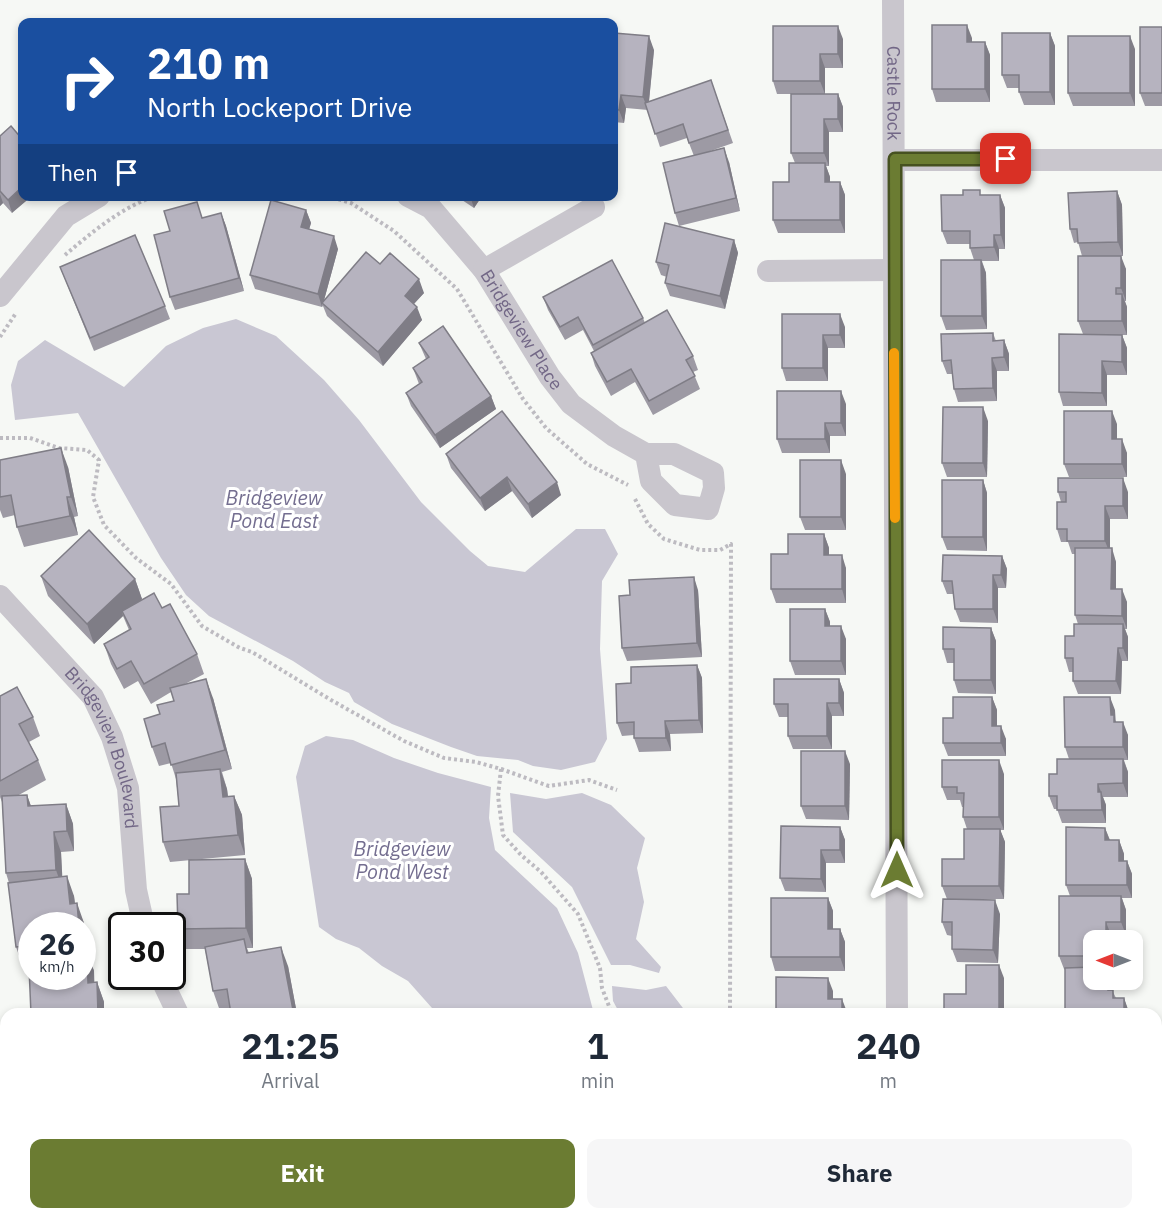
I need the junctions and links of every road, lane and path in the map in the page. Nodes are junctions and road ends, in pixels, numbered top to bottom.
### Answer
1 (893, 0) edge
2 (895, 159) junction
3 (1162, 159) edge
4 (91, 201) edge
5 (142, 201) edge
6 (344, 201) edge
7 (418, 201) edge
8 (594, 207) dead end
9 (63, 257) dead end
10 (484, 270) junction
11 (894, 270) junction
12 (768, 271) dead end
13 (0, 296) edge
14 (20, 306) dead end
15 (0, 337) edge
16 (0, 438) edge
17 (646, 454) dead end
18 (0, 596) edge
19 (501, 769) junction
20 (617, 790) dead end
21 (141, 912) edge
22 (167, 990) edge
23 (175, 1008) edge
24 (610, 1008) edge
25 (730, 1008) edge
26 (897, 1008) edge

1 - 2 street, Castle Rock
2 - 3 street
2 - 11 street, Castle Rock
4 - 13 street
5 - 9 path
6 - 25 path
7 - 10 street, Bridgeview Place
8 - 10 street
10 - 17 street, Bridgeview Place
11 - 12 street
11 - 26 street, Castle Rock
14 - 15 path
16 - 19 path
18 - 21 street, Bridgeview Boulevard
19 - 20 path
19 - 24 path
22 - 23 street

